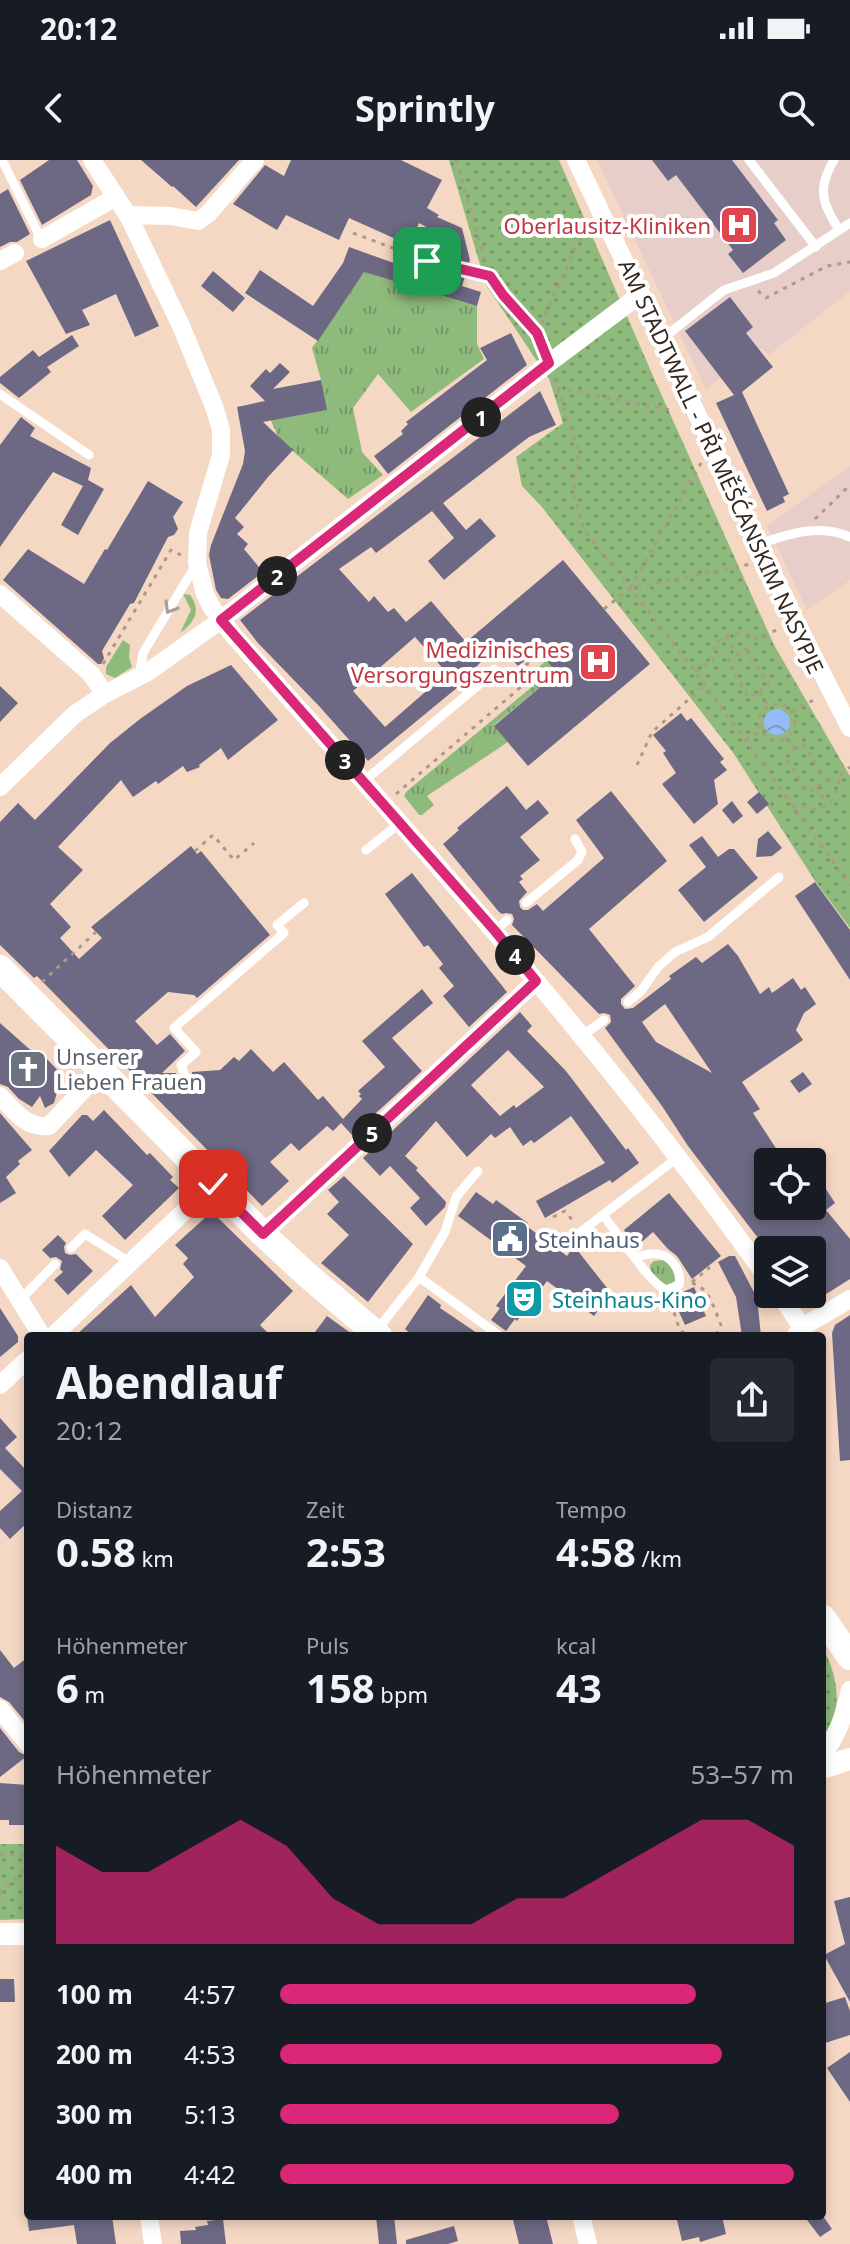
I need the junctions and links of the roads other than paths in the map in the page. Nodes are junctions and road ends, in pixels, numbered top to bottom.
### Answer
1 (2, 160) edge
2 (92, 160) edge
3 (255, 160) edge
4 (576, 160) edge
5 (749, 160) edge
6 (834, 160) edge
7 (116, 197) junction
8 (127, 215) junction
9 (850, 223) edge
10 (839, 230) junction
11 (39, 240) joint
12 (816, 247) junction
13 (641, 294) junction
14 (662, 339) junction
15 (0, 394) edge
16 (89, 455) dead end
17 (850, 537) edge
18 (759, 544) junction
19 (197, 563) junction
20 (3, 604) edge
21 (221, 620) junction
22 (494, 669) dead end
23 (139, 677) junction
24 (105, 694) junction
25 (850, 728) edge
26 (364, 781) junction
27 (0, 787) edge
28 (400, 823) junction
29 (575, 839) dead end
30 (366, 850) dead end
31 (779, 877) dead end
32 (304, 903) dead end
33 (526, 903) dead end
34 (1, 970) edge
35 (536, 981) junction
36 (628, 1002) dead end
37 (604, 1020) dead end
38 (582, 1036) junction
39 (102, 1070) junction
40 (184, 1081) dead end
41 (0, 1096) edge
42 (677, 1158) junction
43 (478, 1171) dead end
44 (213, 1184) junction
45 (603, 1215) junction
46 (263, 1234) junction
47 (574, 1237) dead end
48 (71, 1248) dead end
49 (635, 1257) junction
50 (754, 1260) edge
51 (131, 1263) junction
52 (55, 1264) dead end
53 (0, 1268) edge
54 (419, 1277) junction
55 (850, 1299) edge
56 (20, 1300) junction
57 (787, 1308) edge
58 (40, 1332) edge
59 (57, 1332) edge
60 (375, 1332) edge
61 (378, 1332) edge
62 (495, 1332) edge
63 (799, 1332) edge
64 (801, 1332) edge
65 (24, 1363) edge
66 (0, 1385) edge
67 (826, 1623) edge
68 (850, 1657) edge
69 (850, 1690) edge
70 (0, 1709) edge
71 (24, 1739) edge
72 (826, 1750) edge
73 (850, 1759) edge
74 (826, 1767) edge
75 (0, 1934) edge
76 (24, 1934) edge
77 (150, 2220) edge
78 (582, 2220) edge
79 (153, 2244) edge
80 (588, 2244) edge

1 - 11 lane
2 - 7 street
3 - 8 street
4 - 13 street, AM STADTWALL - PŘI MĚŠĆANSKIM NASYPJE
5 - 12 lane
6 - 10 lane
7 - 8 street
7 - 11 street
8 - 19 street
9 - 10 lane
10 - 12 lane
12 - 14 lane
13 - 14 street, AM STADTWALL - PŘI MĚŠĆANSKIM NASYPJE
13 - 21 street
14 - 18 street, AM STADTWALL - PŘI MĚŠĆANSKIM NASYPJE
15 - 16 lane
17 - 18 lane
18 - 25 street, AM STADTWALL - PŘI MĚŠĆANSKIM NASYPJE
19 - 21 street
19 -> 23 lane
20 - 24 street
21 - 23 street
21 - 26 street
22 - 26 lane
23 - 24 street
24 - 27 street
26 - 28 street
28 - 30 lane
28 - 35 street
29 - 33 lane
31 - 36 lane
32 - 40 lane
34 - 39 main road
35 - 38 street
35 - 46 street
37 - 38 lane
38 - 42 street
39 - 41 street
39 - 44 main road
42 - 45 lane
42 - 50 street
43 - 54 lane
44 - 46 main road
44 - 51 street
45 - 47 lane
45 - 49 lane
46 - 60 main road
48 - 51 lane
49 - 49 lane
51 - 59 street
52 - 56 lane
53 - 56 street
54 - 61 lane
54 - 62 lane
55 - 64 street
56 - 58 street
57 - 63 street
65 - 66 street
67 - 68 main road
69 - 72 street
70 - 71 street
73 - 74 street
75 - 76 street
77 - 79 street
78 - 80 street

